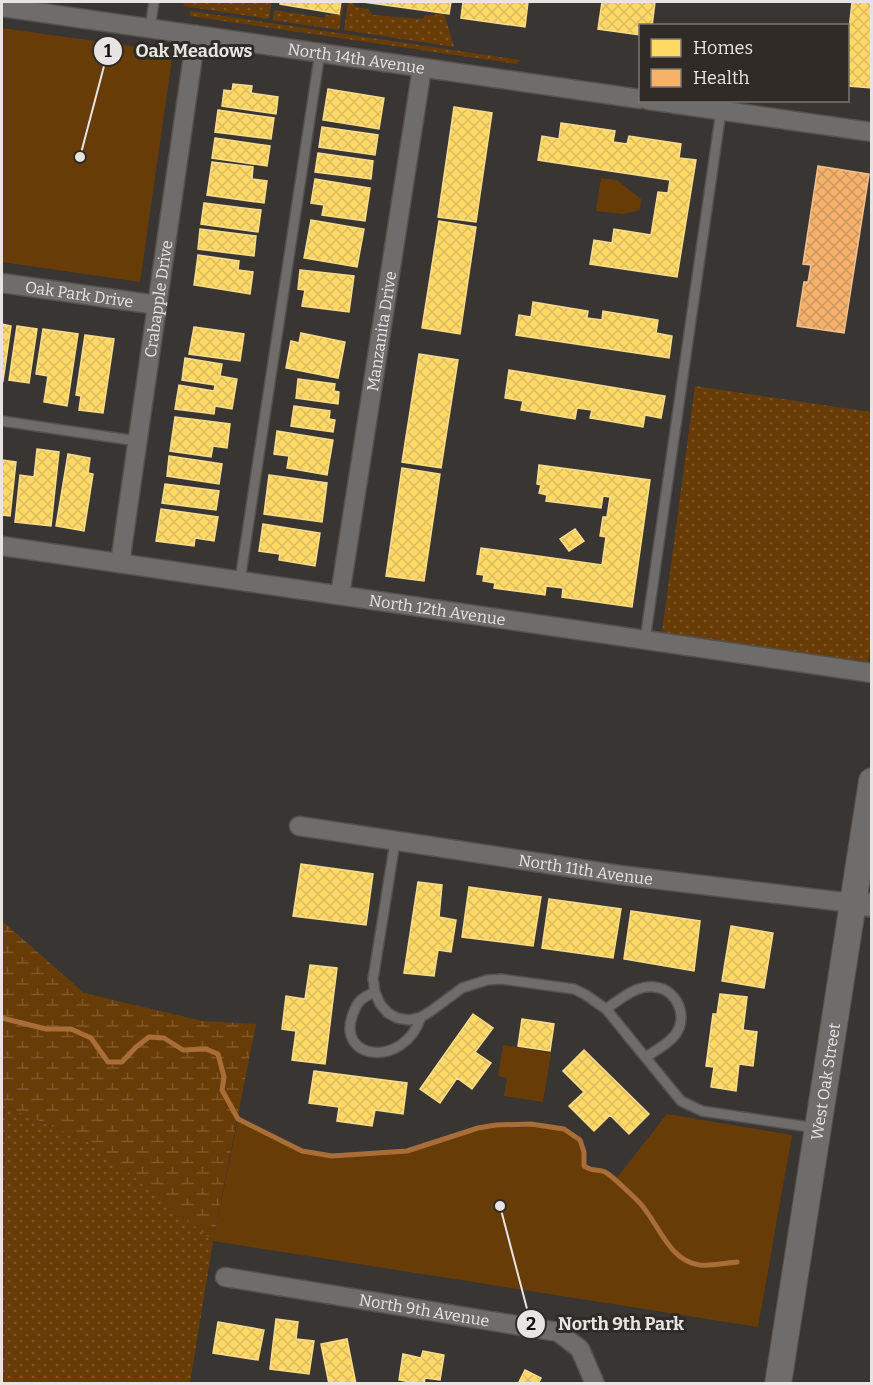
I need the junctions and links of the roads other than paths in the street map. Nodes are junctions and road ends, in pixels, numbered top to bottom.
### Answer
1 (154, 2) edge
2 (2, 7) edge
3 (150, 28) junction
4 (196, 35) junction
5 (320, 52) junction
6 (422, 68) junction
7 (639, 99) edge
8 (661, 102) edge
9 (721, 111) junction
10 (872, 132) edge
11 (2, 283) edge
12 (157, 305) junction
13 (2, 421) edge
14 (137, 441) junction
15 (2, 546) edge
16 (120, 563) junction
17 (240, 580) junction
18 (340, 595) junction
19 (645, 640) junction
20 (872, 673) edge
21 (872, 781) edge
22 (298, 826) dead end
23 (395, 842) junction
24 (862, 904) edge
25 (375, 992) junction
26 (606, 1009) junction
27 (421, 1017) junction
28 (645, 1057) junction
29 (819, 1129) junction
30 (225, 1277) dead end
31 (595, 1383) edge
32 (778, 1383) edge

1 - 3 lane
2 - 3 street, North 14th Avenue
3 - 4 street, North 14th Avenue
4 - 5 street, North 14th Avenue
4 - 12 street, Crabapple Drive
5 - 6 street, North 14th Avenue
5 - 17 lane
6 - 7 street, North 14th Avenue
6 - 18 street, Manzanita Drive
8 - 9 street
9 - 10 street
9 - 19 lane
11 - 12 street, Oak Park Drive
12 - 14 street, Crabapple Drive
13 - 14 lane
14 - 16 street, Crabapple Drive
15 - 16 street, North 12th Avenue
16 - 17 street, North 12th Avenue
17 - 18 street, North 12th Avenue
18 - 19 street, North 12th Avenue
19 - 20 street, North 12th Avenue
21 - 24 main road, West Oak Street
22 - 23 street, North 11th Avenue
23 - 24 street, North 11th Avenue
23 - 25 lane
24 - 29 main road, West Oak Street
25 - 27 lane
25 - 27 lane
26 - 27 lane
26 - 28 lane
26 - 28 lane
28 - 29 lane
29 - 32 main road, West Oak Street
30 - 31 street, North 9th Avenue

